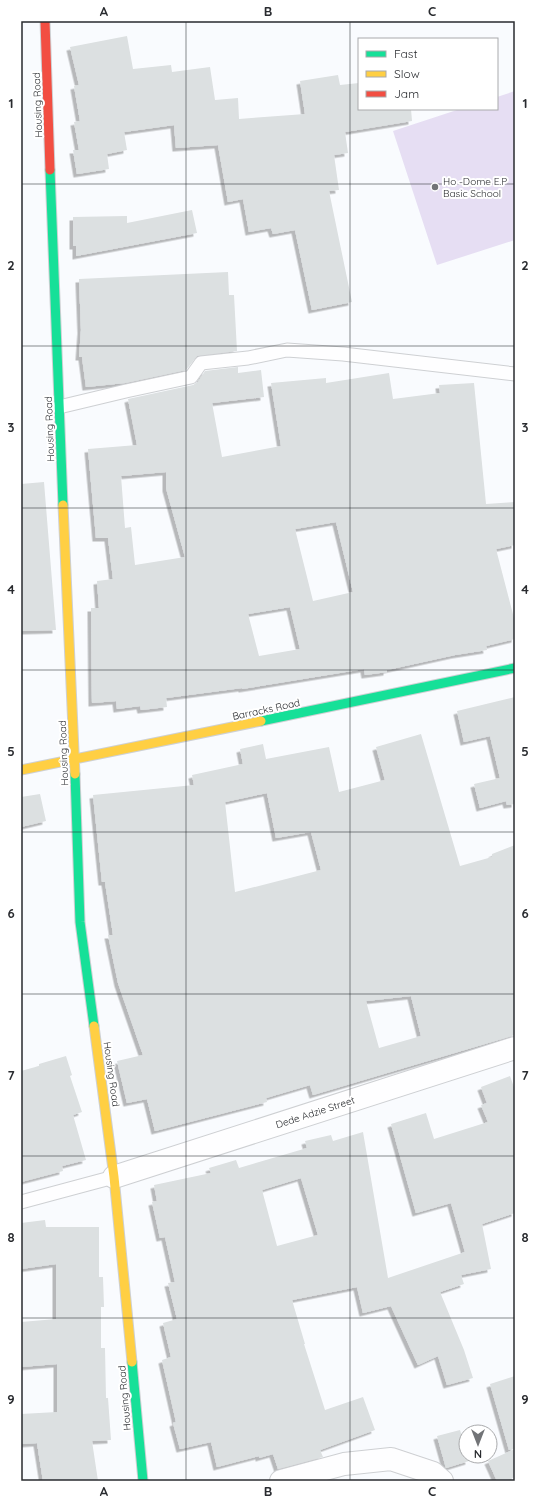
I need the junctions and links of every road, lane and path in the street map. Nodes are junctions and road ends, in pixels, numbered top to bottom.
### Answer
1 (45, 21) edge
2 (515, 374) edge
3 (59, 408) junction
4 (515, 668) edge
5 (75, 760) junction
6 (21, 770) edge
7 (515, 1048) edge
8 (114, 1176) junction
9 (21, 1202) edge
10 (143, 1481) edge
11 (281, 1481) edge
12 (442, 1481) edge

1 - 3 street, Housing Road
2 - 3 lane
3 - 5 street, Housing Road
4 - 5 street, Barracks Road
5 - 6 street, Barracks Road
5 - 8 street, Housing Road
7 - 8 street, Dede Adzie Street
8 - 9 lane
8 - 10 street, Housing Road
11 - 12 street

